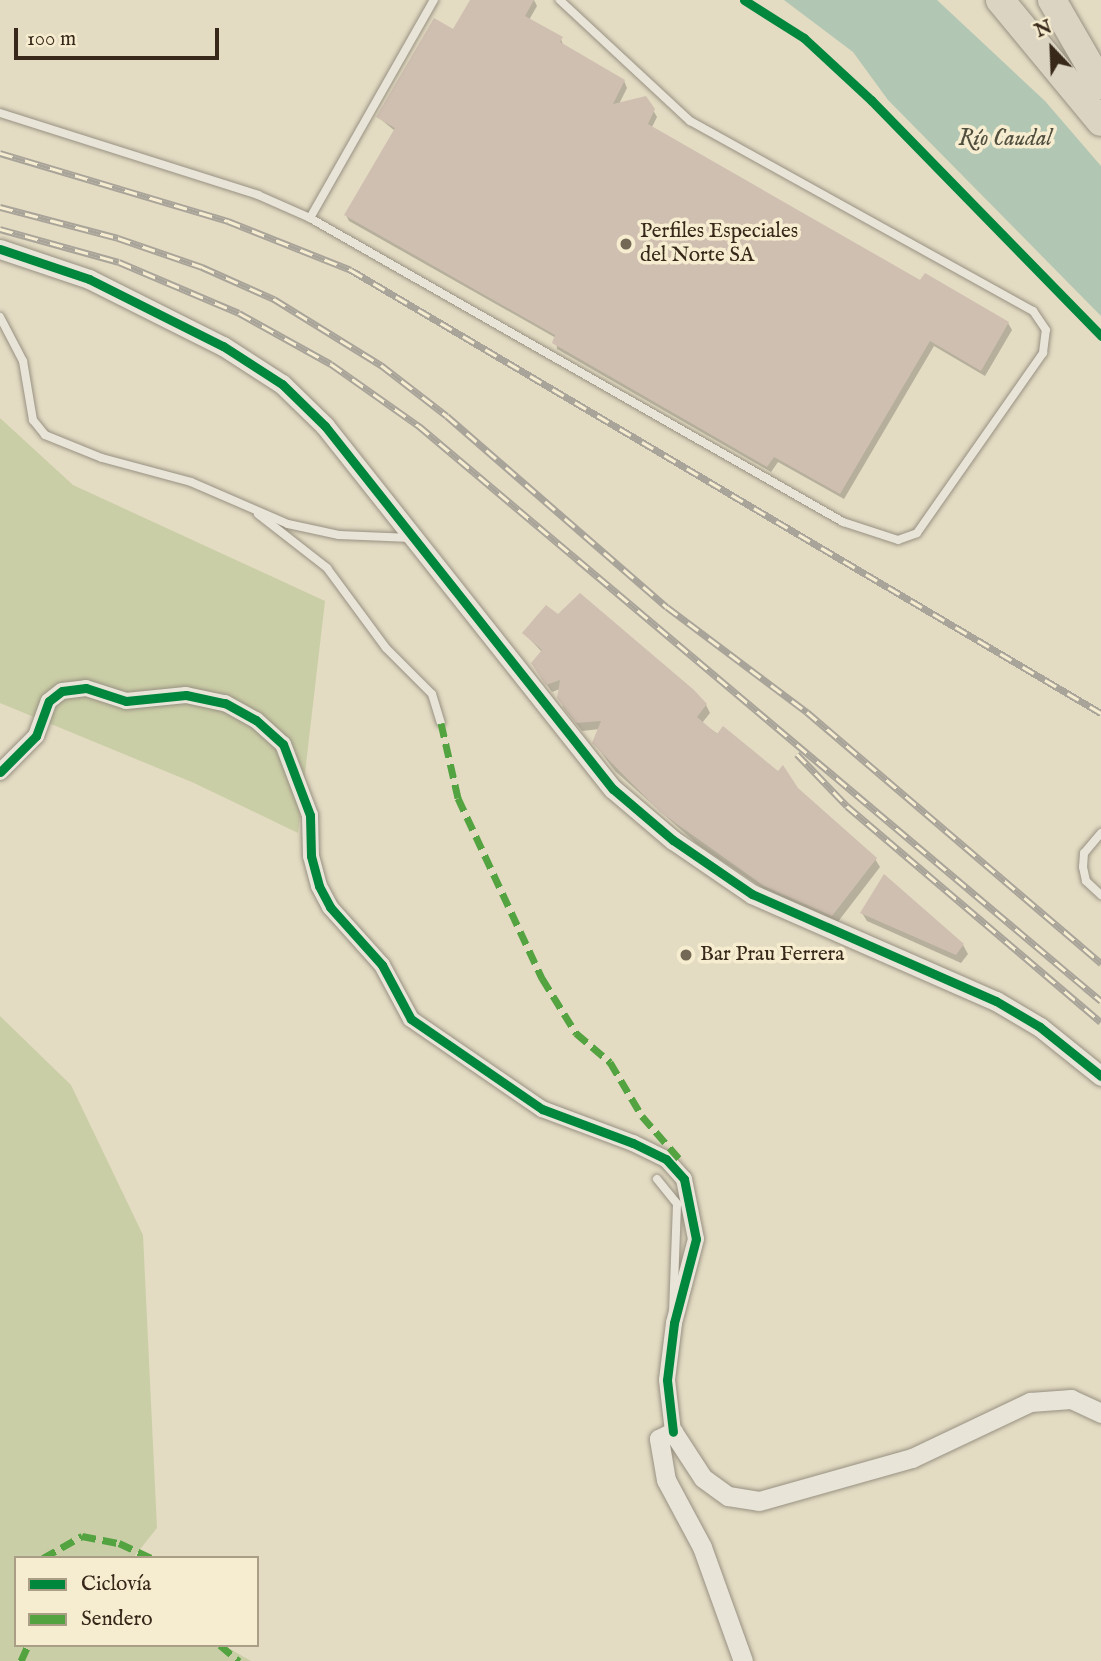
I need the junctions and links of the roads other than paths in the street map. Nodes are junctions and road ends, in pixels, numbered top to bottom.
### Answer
1 (434, 0) edge
2 (560, 0) edge
3 (1000, 0) edge
4 (1052, 0) edge
5 (1061, 0) edge
6 (1091, 58) edge
7 (1101, 85) edge
8 (0, 113) edge
9 (1101, 122) edge
10 (310, 218) junction
11 (0, 249) edge
12 (0, 317) edge
13 (250, 507) junction
14 (414, 538) junction
15 (441, 723) dead end
16 (0, 772) edge
17 (1101, 833) edge
18 (1101, 895) edge
19 (1101, 1076) edge
20 (657, 1179) dead end
21 (675, 1317) junction
22 (1101, 1413) edge
23 (673, 1432) junction
24 (743, 1661) edge

1 - 10 lane
2 - 10 lane
3 - 9 highway
4 - 6 highway
5 - 6 highway
6 - 7 highway
8 - 10 lane
11 - 14 street
12 - 13 lane
13 - 14 lane
13 - 15 lane
14 - 19 street
16 - 21 street
17 - 18 lane
20 - 21 lane
21 - 23 street
22 - 23 street
23 - 24 street

